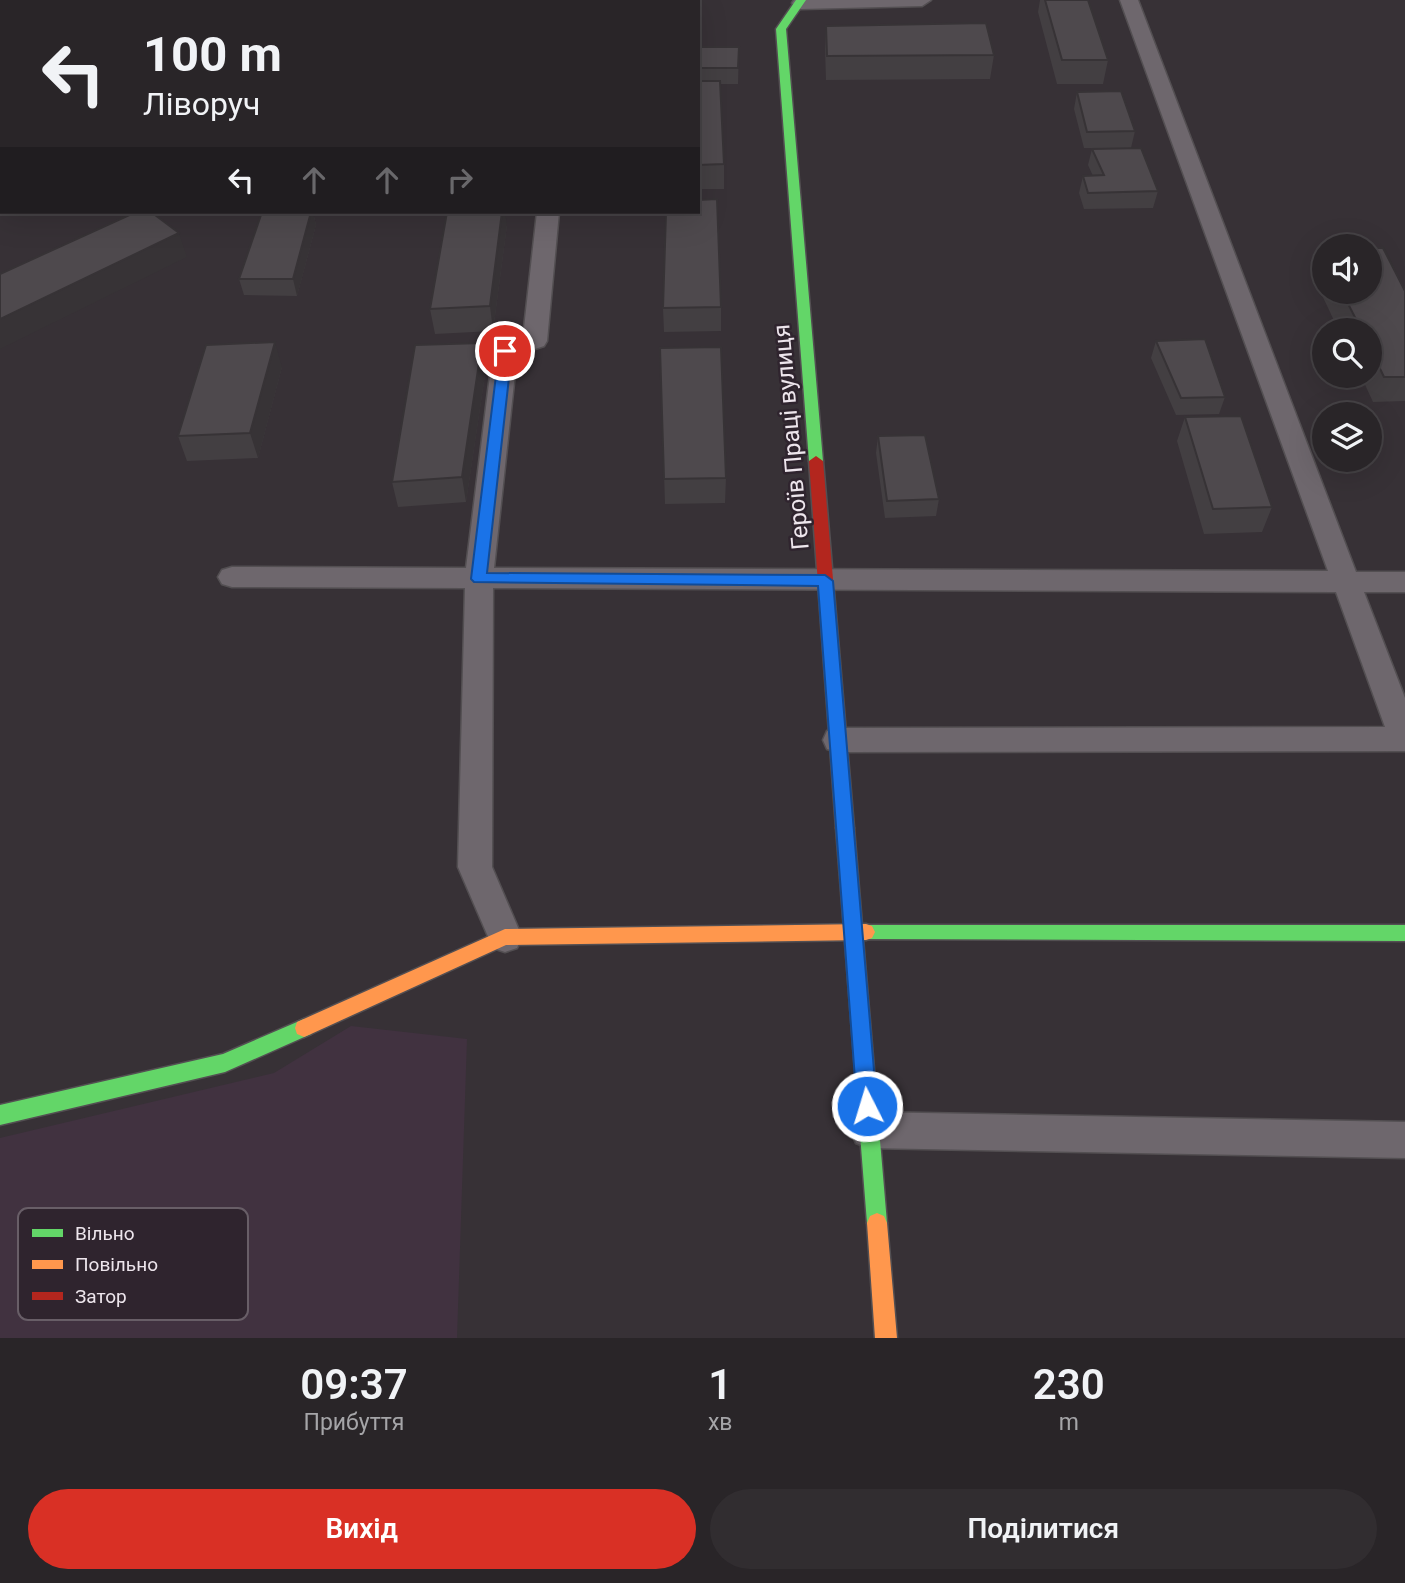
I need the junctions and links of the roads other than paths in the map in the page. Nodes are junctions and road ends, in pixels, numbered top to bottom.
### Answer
1 (922, 0) edge
2 (1129, 0) edge
3 (801, 1) edge
4 (548, 214) edge
5 (232, 577) dead end
6 (479, 579) junction
7 (825, 581) junction
8 (1347, 582) junction
9 (1405, 582) edge
10 (1405, 739) edge
11 (838, 740) junction
12 (853, 932) junction
13 (1405, 933) edge
14 (505, 937) junction
15 (0, 1115) edge
16 (869, 1130) junction
17 (1405, 1140) edge
18 (886, 1338) edge

1 - 3 street
2 - 8 street
3 - 7 street, Героїв Праці вулиця
4 - 6 street
5 - 6 street
6 - 7 street
6 - 14 street
7 - 8 street
7 - 11 street, Героїв Праці вулиця
8 - 9 street
8 - 10 street
10 - 11 street
11 - 12 street, Героїв Праці вулиця
12 - 13 street
12 - 14 street
12 - 16 street, Героїв Праці вулиця
14 - 15 street
16 - 17 street
16 - 18 street, Героїв Праці вулиця

